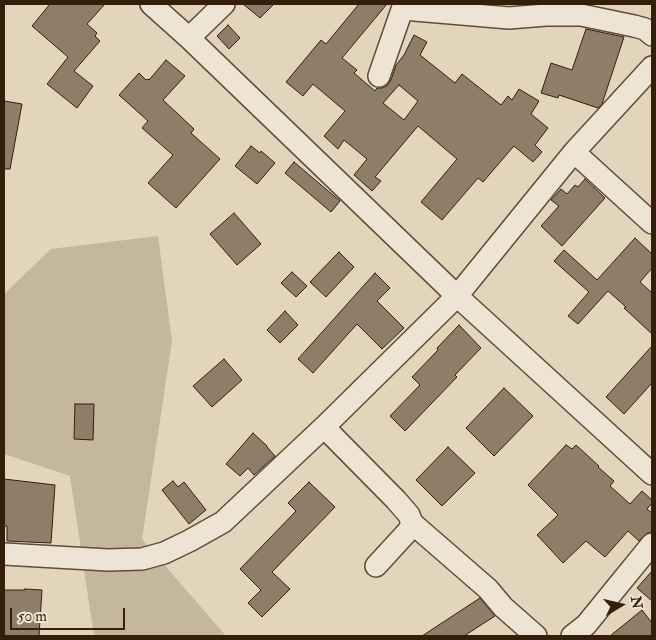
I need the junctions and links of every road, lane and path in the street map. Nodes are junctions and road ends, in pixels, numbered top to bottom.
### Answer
1 (151, 4) edge
2 (224, 4) edge
3 (404, 6) edge
4 (652, 34) edge
5 (189, 38) junction
6 (652, 68) edge
7 (379, 76) dead end
8 (574, 152) junction
9 (652, 223) edge
10 (457, 296) junction
11 (324, 427) junction
12 (652, 474) edge
13 (412, 523) junction
14 (652, 544) edge
15 (4, 554) edge
16 (376, 566) dead end
17 (536, 636) edge
18 (572, 636) edge

1 - 5 street
2 - 5 street
3 - 4 street
3 - 7 street
5 - 10 street
6 - 8 street
8 - 9 street
8 - 10 street
10 - 11 street
10 - 12 street
11 - 13 street
11 - 15 street
13 - 16 street
13 - 17 street
14 - 18 street

